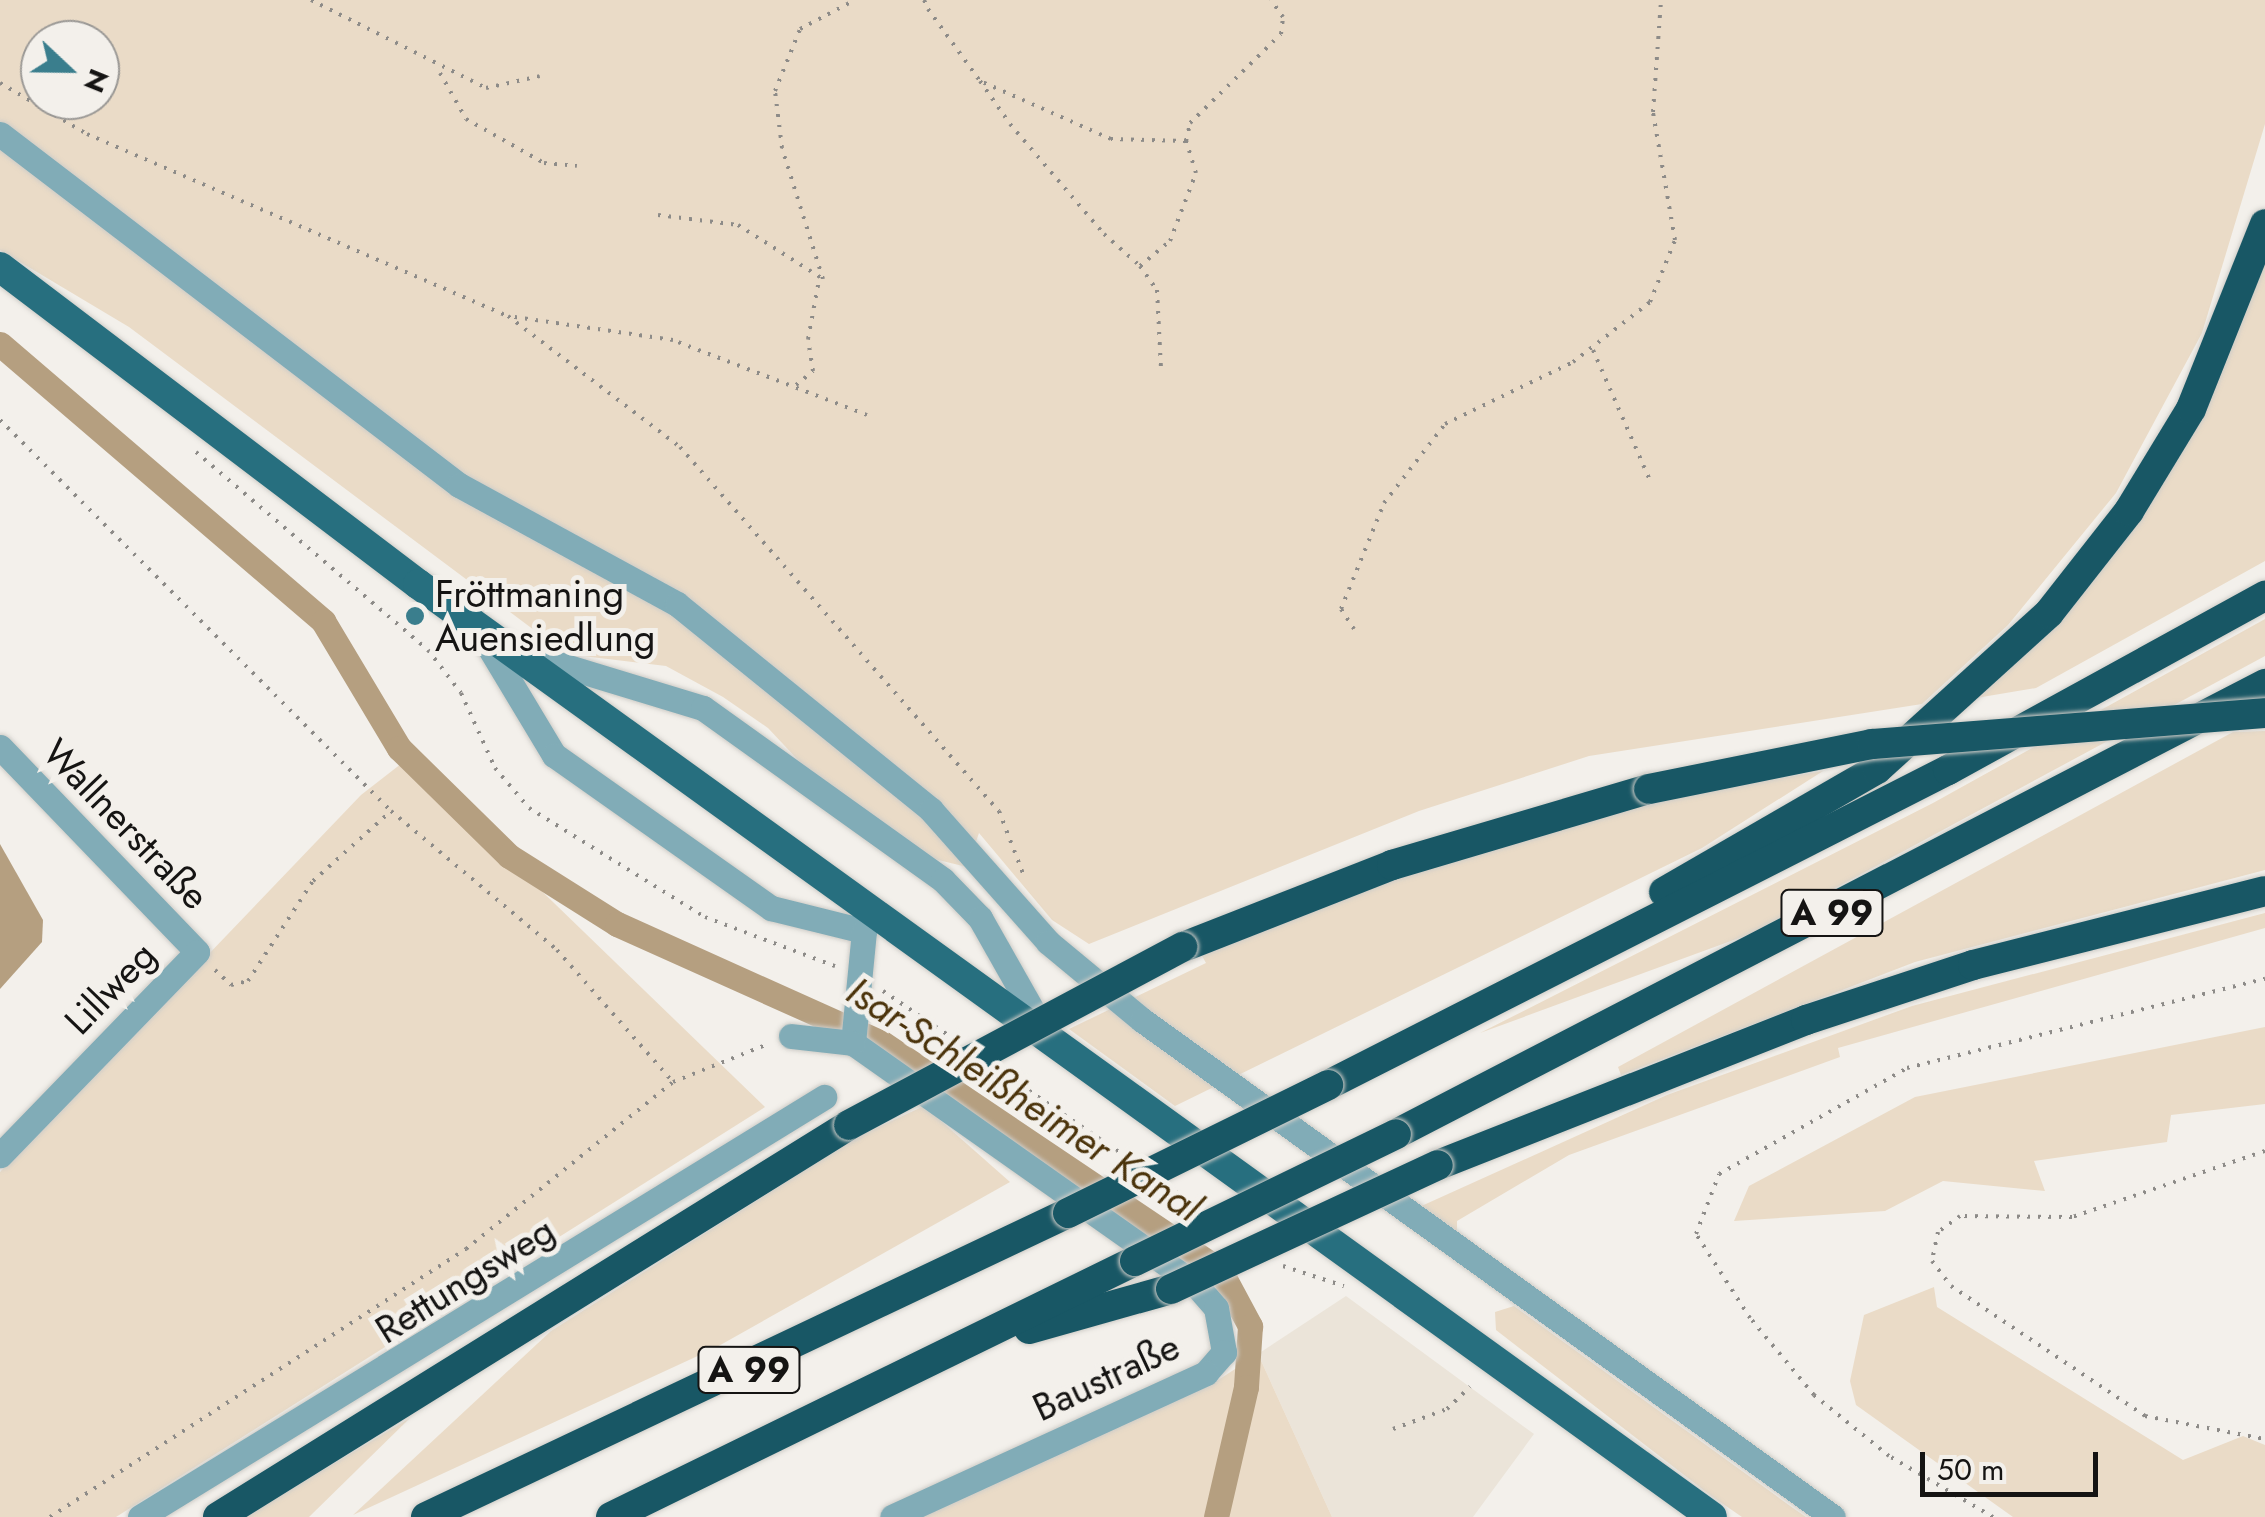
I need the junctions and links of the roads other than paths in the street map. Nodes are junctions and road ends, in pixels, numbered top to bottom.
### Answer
1 (0, 134) edge
2 (2265, 224) edge
3 (1, 268) edge
4 (2265, 596) edge
5 (474, 624) junction
6 (508, 648) junction
7 (2265, 684) edge
8 (2265, 713) edge
9 (0, 747) edge
10 (2265, 891) edge
11 (871, 923) junction
12 (1621, 938) junction
13 (197, 952) joint
14 (791, 1036) road end
15 (1048, 1038) junction
16 (854, 1039) junction
17 (824, 1097) dead end
18 (0, 1155) edge
19 (963, 1348) junction
20 (140, 1517) edge
21 (218, 1517) edge
22 (426, 1517) edge
23 (611, 1517) edge
24 (892, 1517) edge
25 (1712, 1517) edge
26 (1833, 1517) edge

1 - 26 street
2 - 12 highway
3 - 5 main road
4 - 12 highway, A 99
5 - 6 main road
5 - 11 street
6 - 11 main road
6 - 15 street
7 - 19 highway, A 99, bridge
8 - 21 highway, bridge
9 - 13 street, Wallnerstraße
10 - 19 highway, bridge
11 - 15 main road
11 - 16 street
12 - 22 highway, A 99, bridge
13 - 18 street, Lillweg
14 - 16 street, Baustraße
15 - 25 main road
16 - 24 street, Baustraße
17 - 20 street, Rettungsweg
19 - 23 highway, A 99

